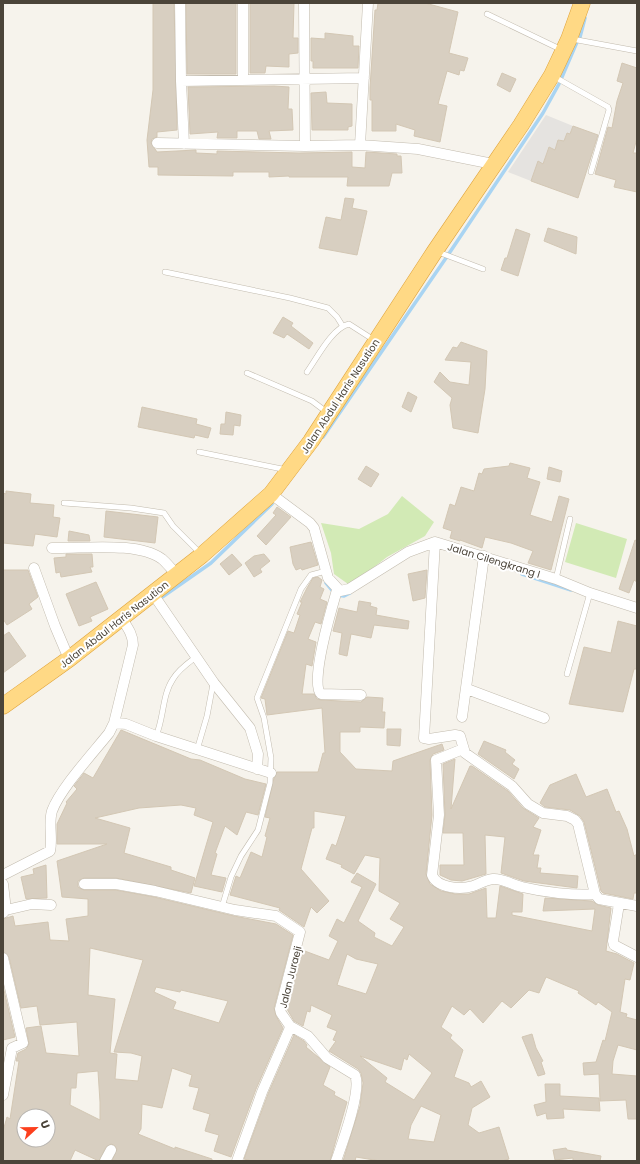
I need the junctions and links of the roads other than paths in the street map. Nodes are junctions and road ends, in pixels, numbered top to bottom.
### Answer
1 (180, 3) edge
2 (243, 3) edge
3 (304, 3) edge
4 (368, 3) edge
5 (487, 14) dead end
6 (573, 28) edge
7 (637, 51) edge
8 (552, 75) junction
9 (364, 78) junction
10 (304, 79) junction
11 (243, 80) junction
12 (181, 81) junction
13 (156, 143) dead end
14 (184, 144) junction
15 (360, 145) junction
16 (305, 146) junction
17 (493, 164) junction
18 (591, 172) dead end
19 (435, 251) junction
20 (484, 269) dead end
21 (165, 272) dead end
22 (342, 325) junction
23 (376, 342) junction
24 (307, 372) dead end
25 (247, 373) dead end
26 (329, 414) junction
27 (200, 452) dead end
28 (290, 470) junction
29 (271, 494) junction
30 (64, 503) dead end
31 (570, 519) dead end
32 (435, 542) junction
33 (52, 548) dead end
34 (202, 555) junction
35 (484, 556) junction
36 (34, 568) dead end
37 (326, 571) junction
38 (177, 575) junction
39 (556, 579) junction
40 (337, 590) junction
41 (590, 593) junction
42 (153, 594) junction
43 (637, 608) edge
44 (122, 619) junction
45 (196, 657) junction
46 (69, 659) junction
47 (567, 674) dead end
48 (214, 683) junction
49 (467, 689) junction
50 (361, 695) dead end
51 (3, 706) edge
52 (462, 717) dead end
53 (544, 718) dead end
54 (114, 723) junction
55 (156, 736) junction
56 (463, 749) junction
57 (197, 750) junction
58 (258, 769) junction
59 (271, 773) junction
60 (3, 875) edge
61 (3, 884) edge
62 (84, 884) dead end
63 (595, 894) junction
64 (619, 904) junction
65 (51, 905) dead end
66 (637, 906) edge
67 (222, 907) junction
68 (5, 911) edge
69 (637, 957) edge
70 (3, 958) edge
71 (290, 1026) junction
72 (3, 1095) edge
73 (111, 1150) dead end
74 (105, 1161) edge
75 (237, 1161) edge
76 (336, 1161) edge

1 - 12 street
2 - 11 street
3 - 10 street
4 - 9 street
5 - 6 lane
6 - 7 lane
6 - 8 highway, Jalan Abdul Haris Nasution
8 - 17 highway, Jalan Abdul Haris Nasution
8 - 18 lane
9 - 10 street
9 - 15 street
10 - 11 street
10 - 16 street
11 - 12 street
12 - 14 street
13 - 14 street
14 - 16 street
15 - 16 street
15 - 17 street
17 - 19 highway, Jalan Abdul Haris Nasution
19 - 20 lane
19 - 23 highway, Jalan Abdul Haris Nasution
21 - 22 lane
22 - 23 lane
22 - 24 lane
23 - 26 highway, Jalan Abdul Haris Nasution
25 - 26 lane
26 - 28 highway, Jalan Abdul Haris Nasution
27 - 28 lane
28 - 29 highway, Jalan Abdul Haris Nasution
29 - 34 highway, Jalan Abdul Haris Nasution
29 - 37 street
30 - 34 lane
31 - 39 lane
32 - 35 street, Jalan Cilengkrang I
32 - 40 street, Jalan Cilengkrang I
32 - 56 street
33 - 38 street
34 - 38 highway, Jalan Abdul Haris Nasution
35 - 39 street, Jalan Cilengkrang I
35 - 49 street
36 - 46 street
37 - 40 street
37 - 59 lane
38 - 42 highway, Jalan Abdul Haris Nasution
39 - 41 street, Jalan Cilengkrang I
40 - 50 street
41 - 43 street, Jalan Cilengkrang I
41 - 47 lane
42 - 44 highway, Jalan Abdul Haris Nasution
42 - 45 street
44 - 46 highway, Jalan Abdul Haris Nasution
44 - 54 street
45 - 48 street
45 - 55 lane
46 - 51 highway, Jalan Abdul Haris Nasution
48 - 57 lane
48 - 58 street
49 - 52 street
49 - 53 street
54 - 55 street
54 - 60 street
55 - 57 street
56 - 63 street
56 - 63 street
57 - 58 street
58 - 59 street
59 - 67 lane
61 - 68 street
62 - 67 street, Jalan Juraeji
63 - 64 street
64 - 66 street
64 - 69 street
65 - 68 street
67 - 71 street, Jalan Juraeji
70 - 72 street
71 - 75 street
71 - 76 street
73 - 74 street

